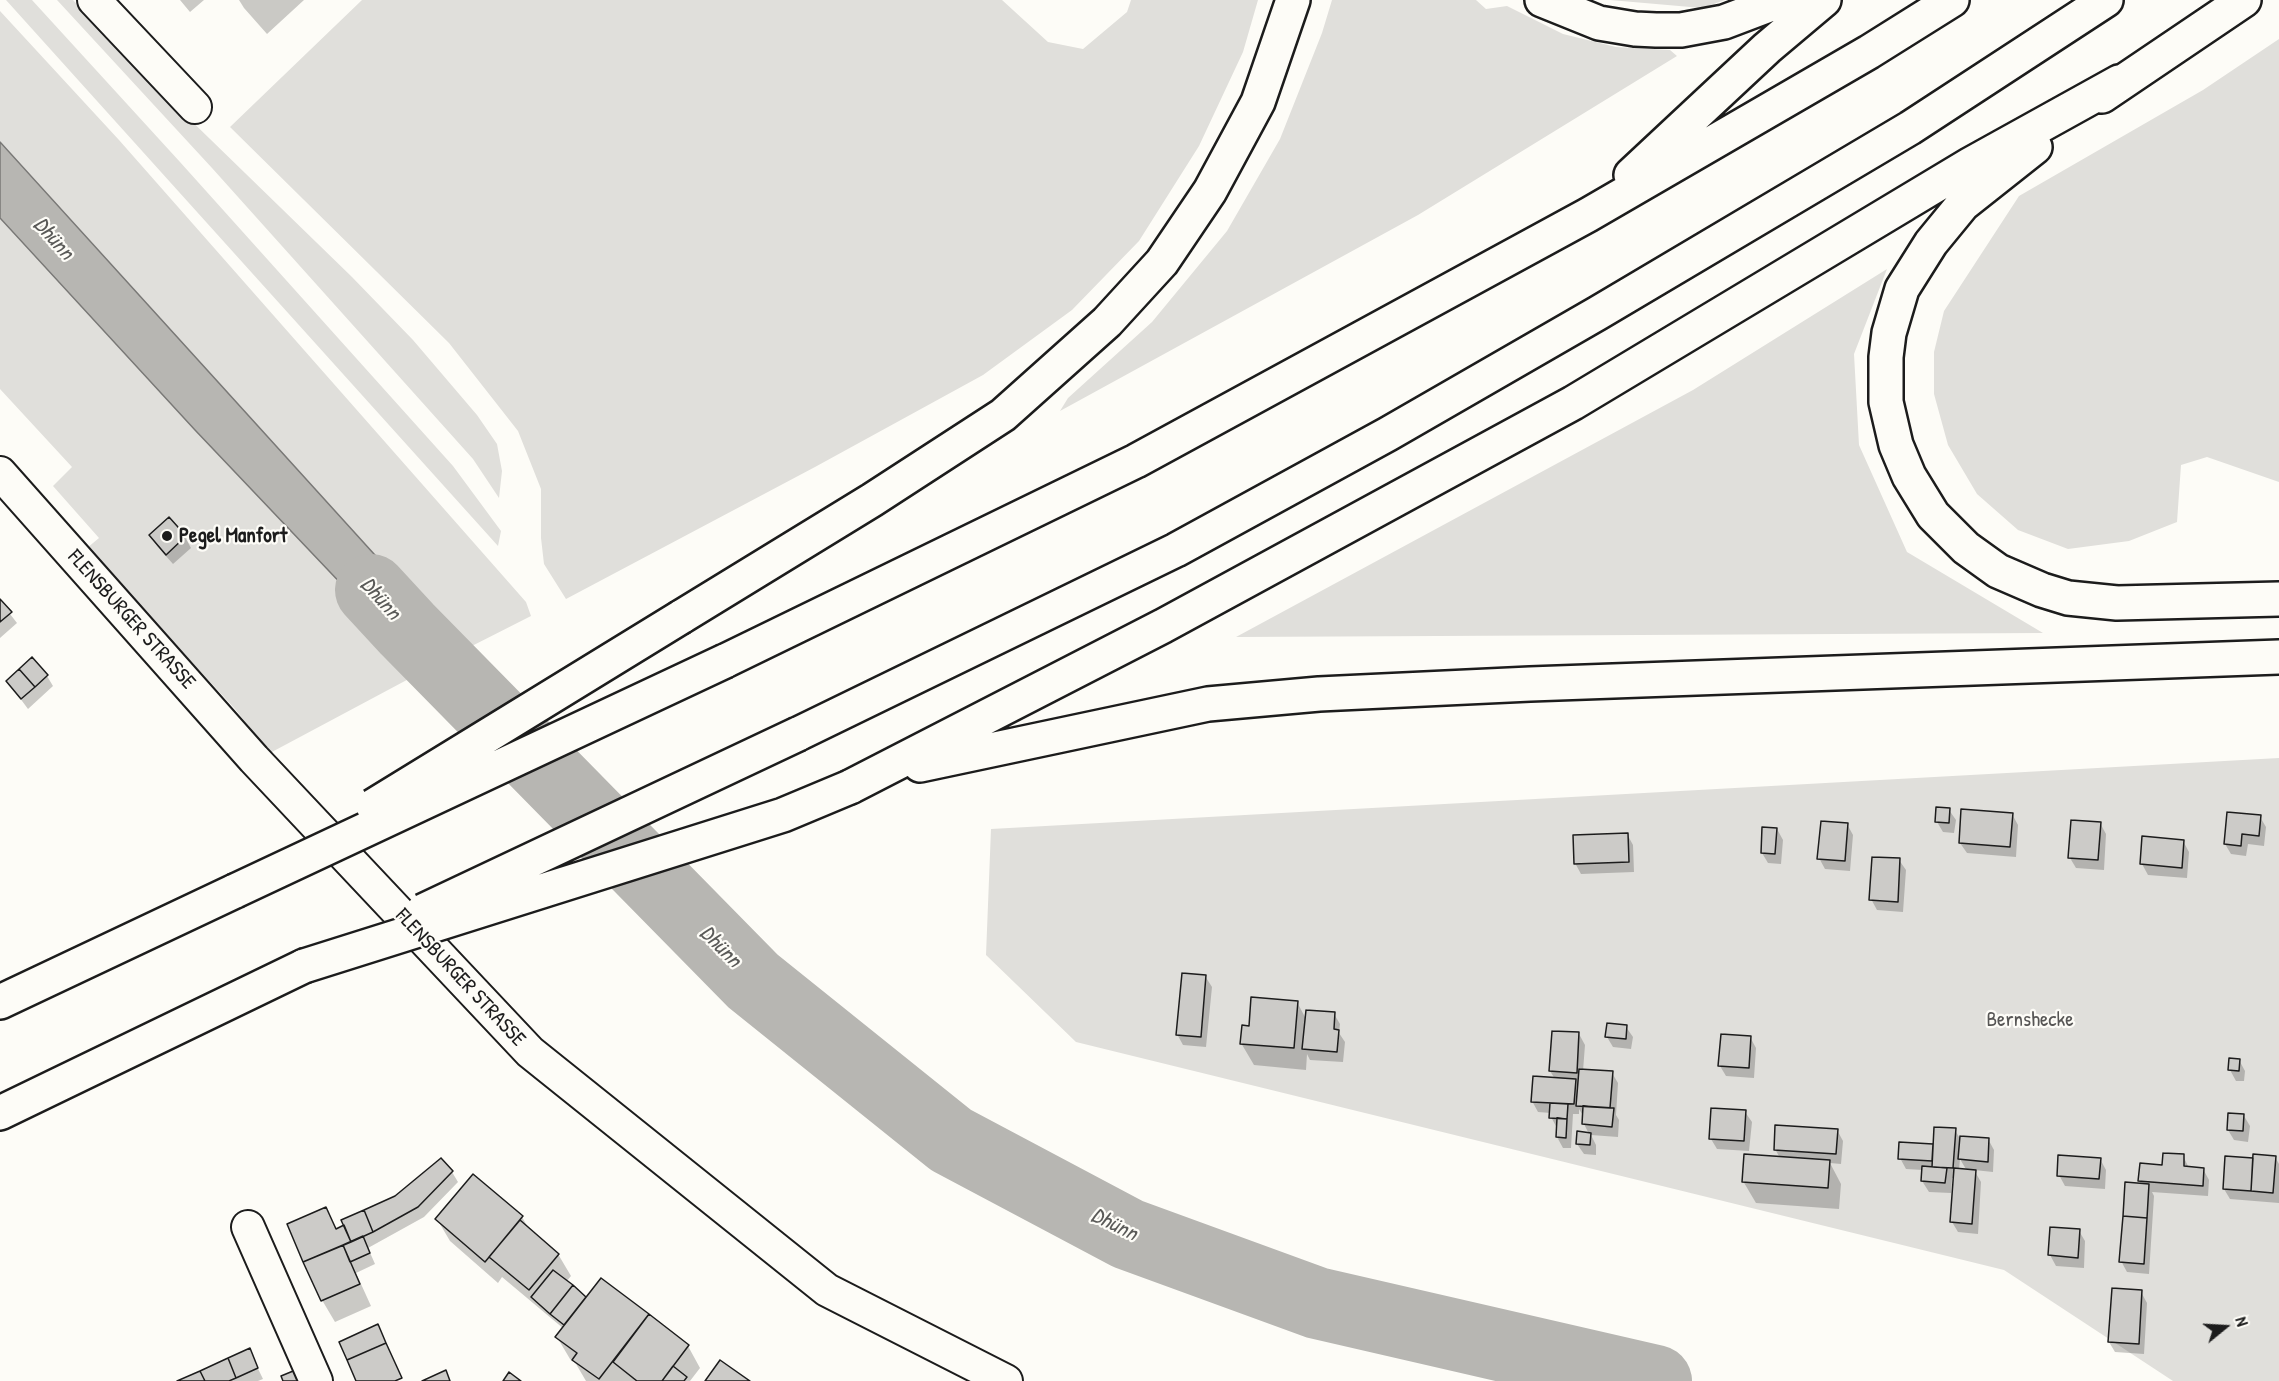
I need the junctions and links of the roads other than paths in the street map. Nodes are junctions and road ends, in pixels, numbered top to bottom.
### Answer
1 (94, 0) edge
2 (1293, 0) edge
3 (1542, 0) edge
4 (1782, 0) edge
5 (1824, 0) edge
6 (1952, 0) edge
7 (2106, 0) edge
8 (2244, 0) edge
9 (2119, 82) junction
10 (195, 107) dead end
11 (1588, 215) junction
12 (3, 482) edge
13 (2279, 599) edge
14 (2279, 657) edge
15 (880, 773) junction
16 (235, 891) junction
17 (304, 966) junction
18 (0, 1002) edge
19 (0, 1113) edge
20 (248, 1227) dead end
21 (316, 1381) edge
22 (1006, 1381) edge

1 - 10 street
2 - 16 highway, bridge
3 - 4 highway
5 - 11 highway
6 - 11 highway
7 - 17 highway, bridge
8 - 9 highway
9 - 13 highway
9 - 15 highway
11 - 16 highway, bridge
12 - 22 street, FLENSBURGER STRASSE
14 - 15 highway
15 - 17 highway, bridge
16 - 18 highway
17 - 19 highway
20 - 21 street

